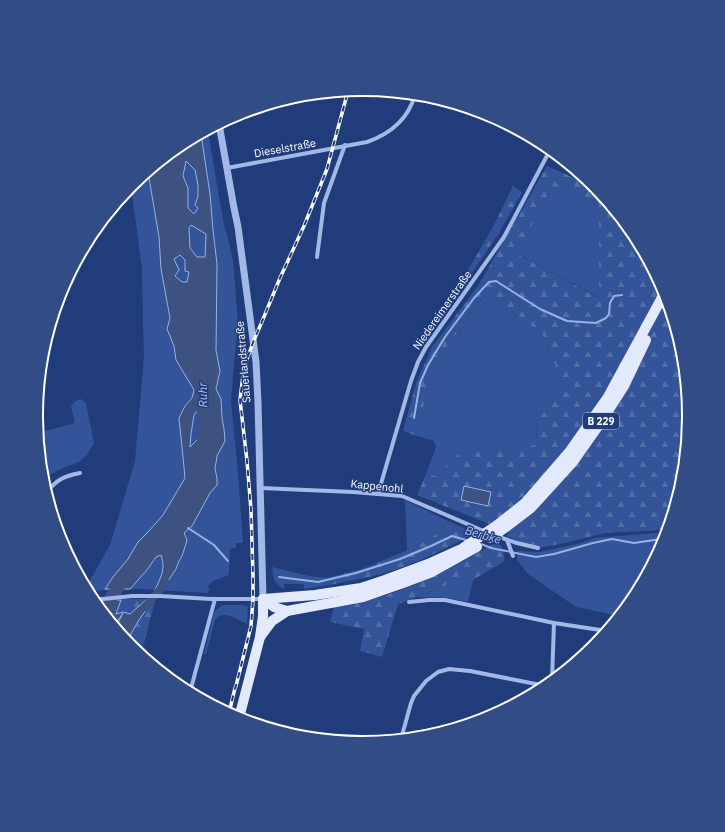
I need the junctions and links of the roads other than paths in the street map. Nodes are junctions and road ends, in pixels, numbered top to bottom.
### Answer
1 (413, 101) edge
2 (220, 130) edge
3 (345, 145) junction
4 (547, 155) edge
5 (227, 168) junction
6 (317, 257) dead end
7 (661, 301) edge
8 (80, 473) dead end
9 (51, 486) edge
10 (260, 488) junction
11 (378, 494) junction
12 (501, 527) junction
13 (507, 540) junction
14 (538, 548) dead end
15 (513, 556) dead end
16 (101, 599) edge
17 (215, 599) junction
18 (263, 599) junction
19 (409, 602) dead end
20 (287, 611) junction
21 (554, 623) junction
22 (600, 630) edge
23 (260, 637) junction
24 (552, 673) edge
25 (537, 684) edge
26 (192, 686) edge
27 (241, 711) edge
28 (403, 733) edge

1 - 3 street, Dieselstraße
2 - 5 street, Sauerlandstraße
3 - 5 street, Dieselstraße
3 - 6 street
4 - 11 street, Niedereimerstraße
5 - 10 street, Sauerlandstraße
7 - 12 main road, B 229
8 - 9 street
10 - 11 street, Kappenohl
10 - 18 street, Sauerlandstraße
11 - 13 street, Kappenohl
12 - 18 main road, B 229, bridge
12 - 20 main road, B 229, bridge
13 - 14 street, Kappenohl
13 - 15 street
16 - 17 street
17 - 18 street
17 - 26 street
18 - 20 main road
18 - 23 main road, B 229
19 - 21 street
20 - 23 main road, B 229
21 - 22 street
21 - 24 street
23 - 27 main road, B 229
25 - 28 street

